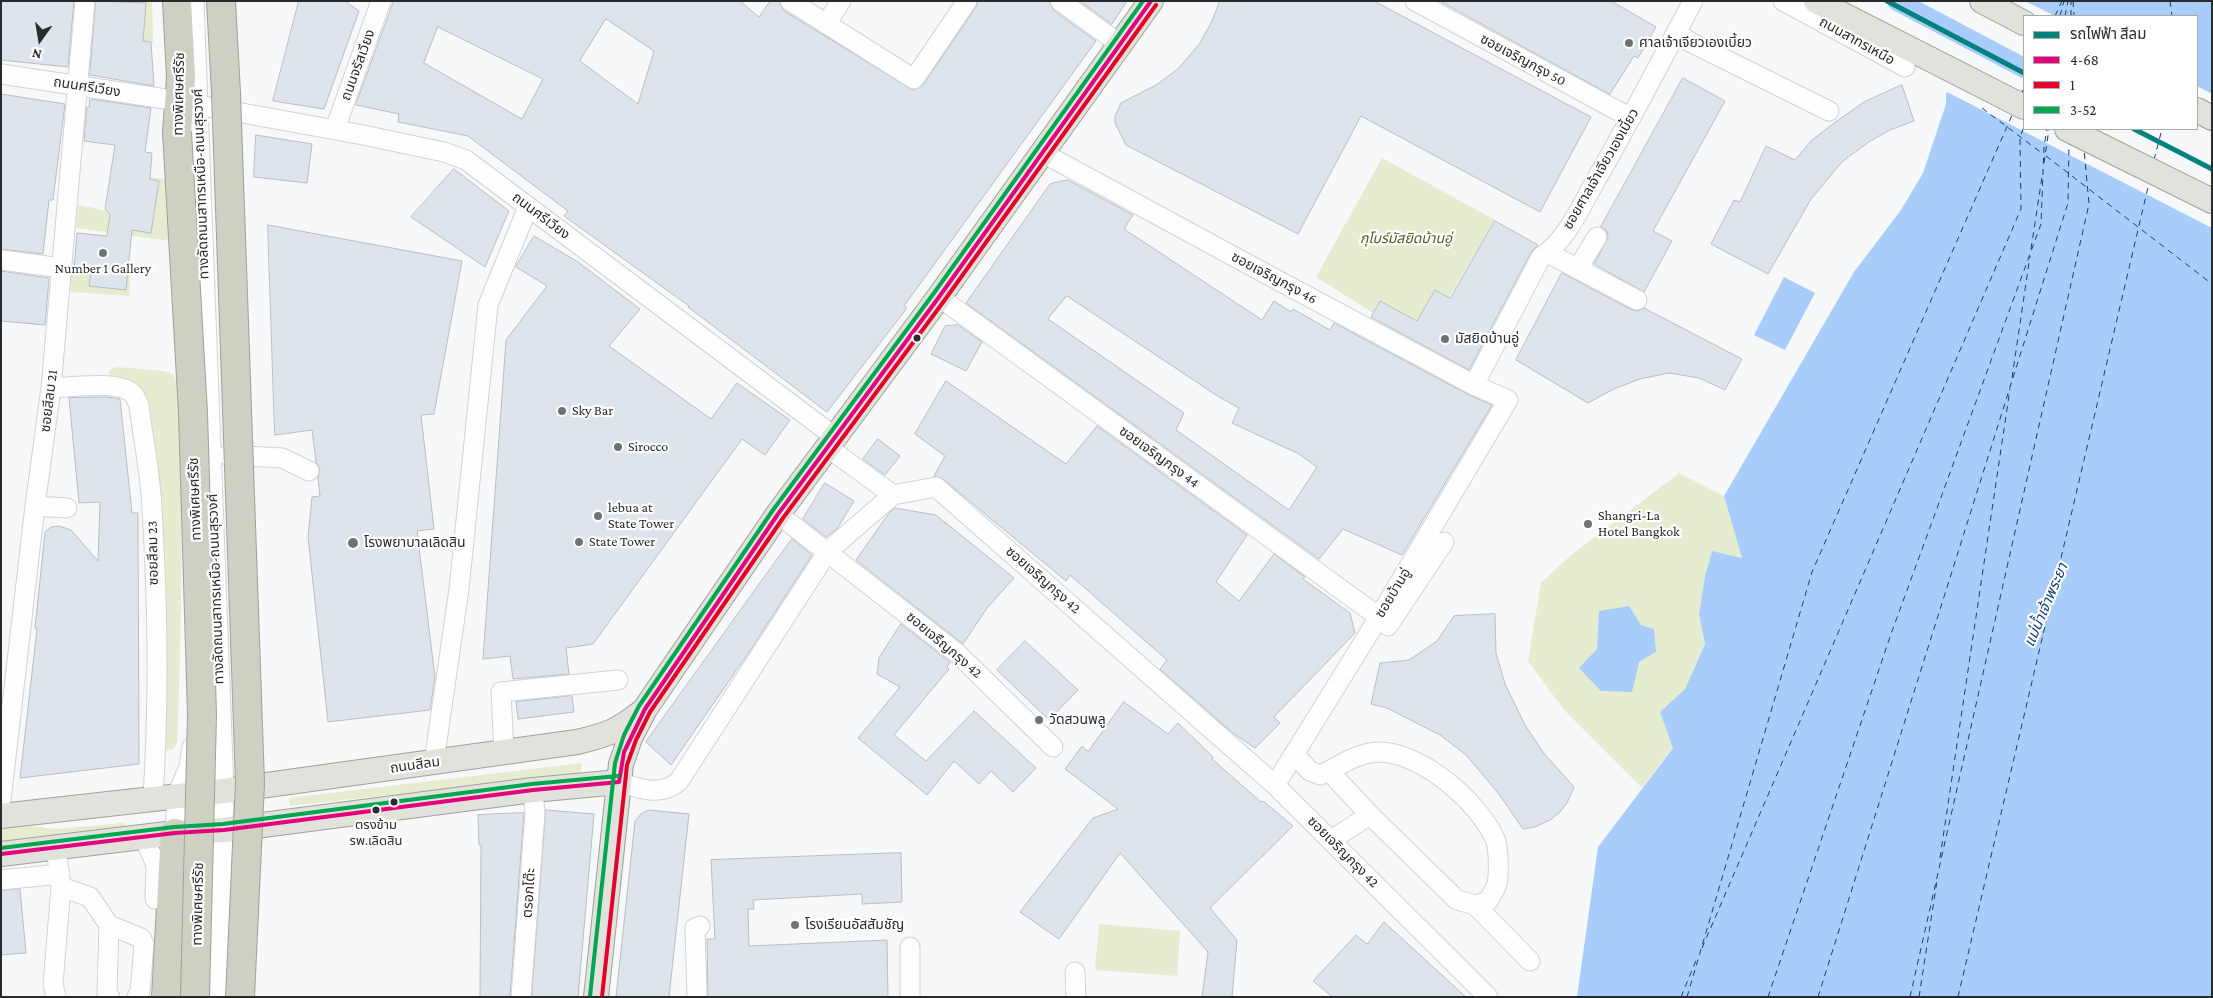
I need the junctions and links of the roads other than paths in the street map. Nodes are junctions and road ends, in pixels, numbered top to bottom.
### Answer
1 (85, 1) edge
2 (167, 1) edge
3 (177, 1) edge
4 (194, 1) edge
5 (221, 1) edge
6 (790, 1) edge
7 (841, 1) edge
8 (967, 1) edge
9 (1060, 1) edge
10 (1151, 1) edge
11 (1415, 1) edge
12 (1693, 1) edge
13 (1783, 1) edge
14 (1816, 1) edge
15 (1982, 1) edge
16 (377, 3) edge
17 (2023, 22) edge
18 (826, 24) junction
19 (1684, 38) junction
20 (1120, 44) junction
21 (1905, 67) dead end
22 (1, 74) edge
23 (77, 86) junction
24 (172, 100) junction
25 (198, 105) junction
26 (2023, 106) edge
27 (2198, 111) edge
28 (1631, 118) junction
29 (2212, 118) edge
30 (335, 130) junction
31 (2069, 130) edge
32 (1041, 152) junction
33 (2212, 201) edge
34 (528, 207) junction
35 (1597, 237) dead end
36 (1548, 253) junction
37 (1, 260) edge
38 (62, 268) junction
39 (1580, 270) junction
40 (938, 297) junction
41 (1637, 300) dead end
42 (1474, 385) junction
43 (51, 388) junction
44 (1508, 400) joint
45 (831, 442) junction
46 (211, 455) junction
47 (309, 471) dead end
48 (893, 495) junction
49 (35, 506) junction
50 (67, 508) dead end
51 (778, 514) junction
52 (1444, 542) dead end
53 (828, 552) junction
54 (216, 574) junction
55 (191, 576) junction
56 (1379, 617) junction
57 (1357, 652) junction
58 (618, 680) dead end
59 (645, 709) junction
60 (606, 735) junction
61 (1052, 747) dead end
62 (504, 752) junction
63 (624, 752) junction
64 (1294, 754) junction
65 (434, 762) junction
66 (1329, 771) junction
67 (619, 782) junction
68 (1275, 785) junction
69 (224, 790) junction
70 (533, 790) junction
71 (177, 795) junction
72 (152, 798) junction
73 (1, 800) edge
74 (1370, 815) junction
75 (1, 816) edge
76 (224, 830) junction
77 (175, 833) junction
78 (144, 837) junction
79 (1331, 840) junction
80 (56, 848) junction
81 (1, 854) edge
82 (1, 880) edge
83 (61, 880) junction
84 (155, 899) dead end
85 (1475, 905) junction
86 (109, 925) junction
87 (700, 926) dead end
88 (910, 948) dead end
89 (1530, 962) dead end
90 (1075, 972) dead end
91 (56, 997) edge
92 (110, 997) edge
93 (137, 997) edge
94 (166, 997) edge
95 (195, 997) edge
96 (218, 997) edge
97 (240, 997) edge
98 (521, 997) edge
99 (596, 997) edge
100 (697, 997) edge
101 (910, 997) edge
102 (1076, 997) edge
103 (1488, 997) edge

1 - 23 street, ซอยสีลม 21
2 - 24 street, ทางลัดถนนสาทรเหนือ-ถนนสุรวงศ์
3 - 95 highway, ทางพิเศษศรีรัช, bridge
4 - 25 street, ทางลัดถนนสาทรเหนือ-ถนนสุรวงศ์
5 - 97 highway, bridge
6 - 18 street
7 - 18 street
8 - 18 street
9 - 20 street
10 - 20 main road
11 - 28 street, ซอยเจริญกรุง 50
12 - 19 street, ซอยศาลเจ้าเจียวเองเบี้ยว
13 - 21 street, ถนนสาทรเหนือ
14 - 26 main road
15 - 17 main road
16 - 30 street, ถนนจรัสเวียง
19 - 19 street
19 - 28 street, ซอยศาลเจ้าเจียวเองเบี้ยว
20 - 32 main road
22 - 23 street, ถนนศรีเวียง
23 - 24 street, ถนนศรีเวียง
23 - 38 street, ซอยสีลม 21
24 - 55 street, ทางลัดถนนสาทรเหนือ-ถนนสุรวงศ์
25 - 30 street, ถนนศรีเวียง
25 - 46 street, ทางลัดถนนสาทรเหนือ-ถนนสุรวงศ์
27 - 29 main road
28 - 36 street, ซอยศาลเจ้าเจียวเองเบี้ยว
30 - 34 street, ถนนศรีเวียง
31 - 33 main road
32 - 40 main road
32 - 42 street, ซอยเจริญกรุง 46
34 - 45 street, ถนนศรีเวียง
34 - 65 street
35 - 39 street
36 - 39 street
36 - 42 street, ซอยศาลเจ้าเจียวเองเบี้ยว
37 - 38 street
38 - 43 street, ซอยสีลม 21
39 - 41 street
40 - 45 main road
40 - 56 street, ซอยเจริญกรุง 44
42 - 44 street, ซอยเจริญกรุง 46
43 - 49 street, ซอยสีลม 21
43 - 72 street, ซอยสีลม 23
44 - 56 street, ซอยบ้านอู่
45 - 48 street, ถนนศรีเวียง
45 - 51 main road
46 - 47 street
46 - 54 street, ทางลัดถนนสาทรเหนือ-ถนนสุรวงศ์
48 - 53 street, ซอยเจริญกรุง 42
48 - 68 street, ซอยเจริญกรุง 42
49 - 50 street
49 - 73 street, ซอยสีลม 21
51 - 53 street, ซอยเจรืญกรุง 42
51 - 59 main road
52 - 57 street
53 - 61 street, ซอยเจรืญกรุง 42
53 - 67 street, ซอยเจริญกรุง 42
54 - 55 street
54 - 69 street, ทางลัดถนนสาทรเหนือ-ถนนสุรวงศ์
55 - 71 street, ทางลัดถนนสาทรเหนือ-ถนนสุรวงศ์
56 - 57 street, ซอยบ้านอู่
57 - 64 street, ซอยบ้านอู่
58 - 62 street
59 - 60 main road, ถนนสีลม
59 - 63 main road
60 - 62 main road, ถนนสีลม
60 - 63 main road
62 - 65 main road, ถนนสีลม
63 - 67 main road
64 - 66 street
64 - 68 street, ซอยบ้านอู่
65 - 69 main road, ถนนสีลม
66 - 74 street
66 - 85 street
67 - 70 main road
67 - 99 main road
68 - 79 street, ซอยเจริญกรุง 42
69 - 71 main road, ถนนสีลม
69 - 76 street, ทางลัดถนนสาทรเหนือ-ถนนสุรวงศ์
70 - 76 main road
70 - 98 street, ตรอกโต๊ะ
71 - 72 main road, ถนนสีลม
71 - 77 street
72 - 75 main road, ถนนสีลม
74 - 79 street
74 - 85 street
76 - 77 main road
76 - 96 street, ทางลัดถนนสาทรเหนือ-ถนนสุรวงศ์
77 - 78 main road
77 - 94 highway
78 - 80 main road
78 - 84 street
79 - 103 street, ซอยเจริญกรุง 42
80 - 81 main road
80 - 83 street
82 - 83 street
83 - 86 street
83 - 91 street
85 - 89 street
86 - 92 street
86 - 93 street
87 - 100 street
88 - 101 street
90 - 102 street

